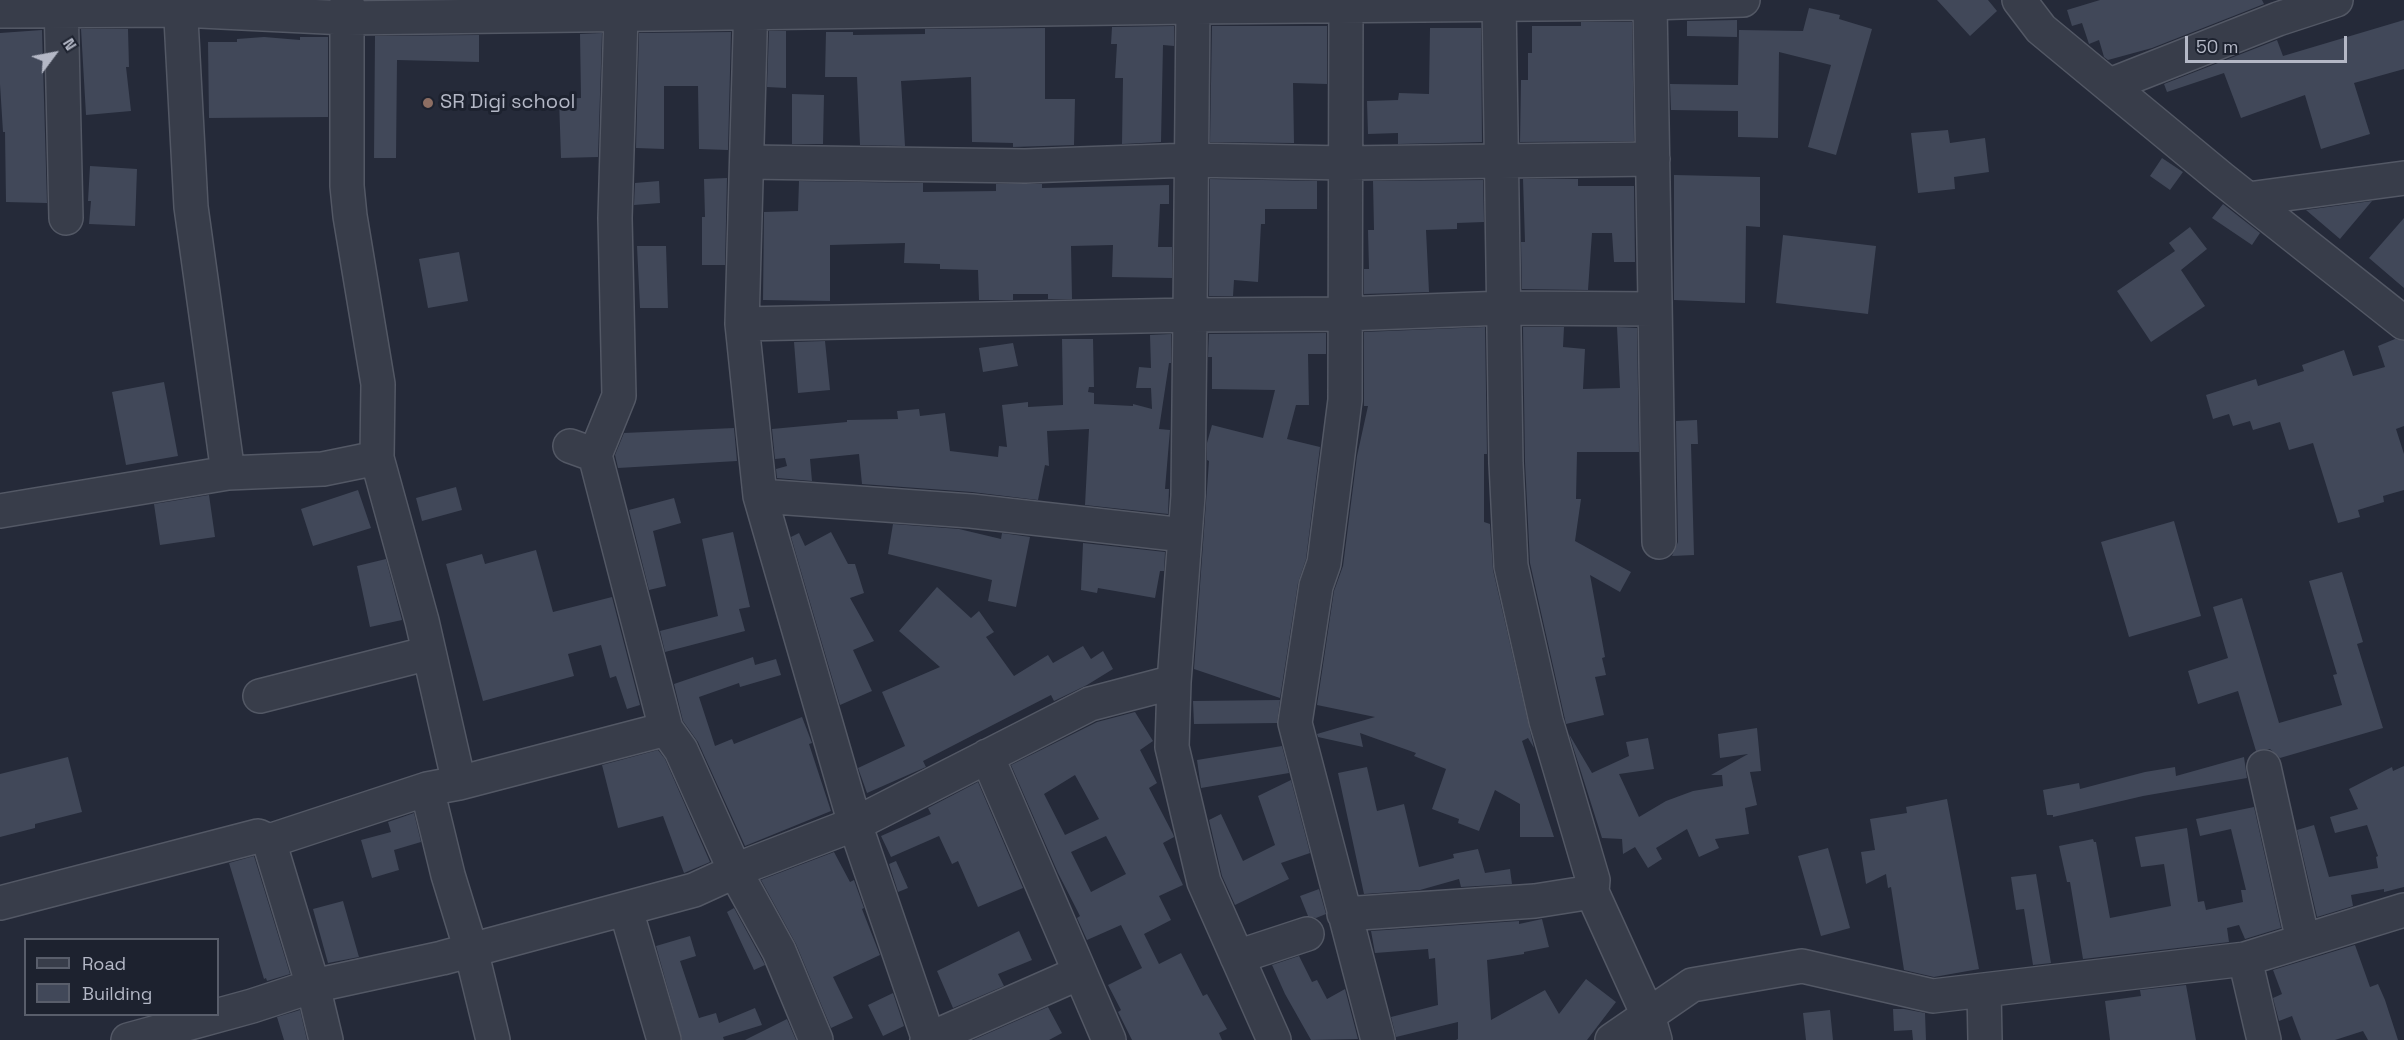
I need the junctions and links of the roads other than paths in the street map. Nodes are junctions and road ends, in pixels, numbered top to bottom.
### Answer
1 (1743, 0) edge
2 (2019, 0) edge
3 (2336, 0) edge
4 (1499, 2) edge
5 (1650, 2) edge
6 (1346, 3) edge
7 (1193, 4) edge
8 (62, 5) edge
9 (180, 5) edge
10 (750, 7) edge
11 (347, 9) edge
12 (0, 11) edge
13 (621, 15) junction
14 (2110, 85) junction
15 (1653, 159) junction
16 (1191, 160) junction
17 (1500, 161) junction
18 (748, 162) junction
19 (1345, 163) junction
20 (2404, 178) edge
21 (2248, 199) junction
22 (66, 218) dead end
23 (1505, 308) junction
24 (1655, 309) junction
25 (1344, 314) junction
26 (1190, 315) junction
27 (2404, 323) edge
28 (742, 324) junction
29 (377, 458) junction
30 (228, 473) junction
31 (760, 496) junction
32 (0, 511) edge
33 (1184, 535) junction
34 (1659, 543) dead end
35 (429, 653) junction
36 (1174, 682) junction
37 (260, 696) dead end
38 (666, 729) junction
39 (987, 756) junction
40 (2264, 767) dead end
41 (459, 783) junction
42 (427, 789) junction
43 (855, 824) junction
44 (269, 841) junction
45 (736, 873) junction
46 (1581, 894) junction
47 (0, 903) edge
48 (626, 910) junction
49 (2404, 910) edge
50 (1344, 914) junction
51 (1307, 934) dead end
52 (2303, 941) junction
53 (471, 950) junction
54 (1237, 957) junction
55 (2245, 959) junction
56 (1079, 973) junction
57 (313, 986) junction
58 (1984, 990) junction
59 (1652, 1027) edge
60 (168, 1034) edge
61 (128, 1040) edge
62 (326, 1040) edge
63 (493, 1040) edge
64 (664, 1040) edge
65 (816, 1040) edge
66 (928, 1040) edge
67 (1109, 1040) edge
68 (1274, 1040) edge
69 (1378, 1040) edge
70 (1612, 1040) edge
71 (1985, 1040) edge
72 (2264, 1040) edge

1 - 5 street
2 - 14 street
3 - 14 street
4 - 5 street
4 - 6 street
4 - 17 street
5 - 15 street
6 - 7 street
6 - 19 street
7 - 10 street
7 - 16 street
8 - 9 street
8 - 12 street
8 - 22 street
9 - 11 street
9 - 30 street
10 - 13 street
10 - 18 street
11 - 13 street
11 - 29 street
13 - 38 street
14 - 21 street
15 - 17 street
15 - 24 street
16 - 18 street
16 - 19 street
16 - 26 street
17 - 19 street
17 - 23 street
18 - 28 street
19 - 25 street
20 - 21 street
21 - 27 street
23 - 24 street
23 - 25 street
23 - 46 street
24 - 34 street
25 - 26 street
25 - 50 street
26 - 28 street
26 - 33 street
28 - 31 street
29 - 30 street
29 - 35 street
30 - 32 street
31 - 33 street
31 - 43 street
33 - 36 street
35 - 37 street
35 - 41 street
36 - 39 street
36 - 54 street
38 - 41 street
38 - 45 street
39 - 43 street
39 - 56 street
40 - 52 street
41 - 42 street
42 - 44 street
42 - 53 street
43 - 45 street
43 - 66 street
44 - 47 street
44 - 57 street
45 - 48 street
45 - 65 street
46 - 50 street
46 - 59 street
48 - 53 street
48 - 64 street
49 - 52 street
50 - 69 street
51 - 54 street
52 - 55 street
53 - 57 street
53 - 63 street
54 - 68 street
55 - 58 street
55 - 72 street
56 - 66 street
56 - 67 street
57 - 60 street
57 - 62 street
58 - 59 street
58 - 71 street
59 - 70 street
60 - 61 street

